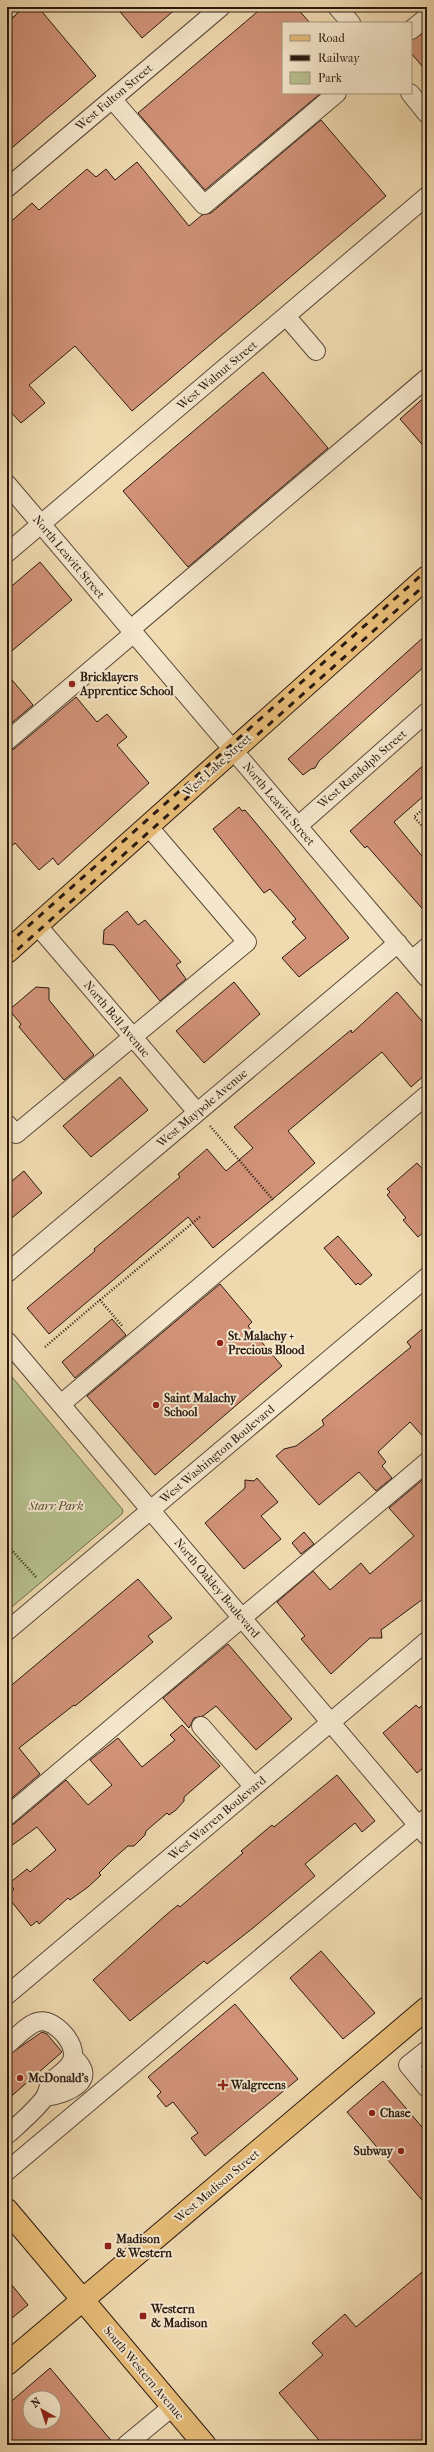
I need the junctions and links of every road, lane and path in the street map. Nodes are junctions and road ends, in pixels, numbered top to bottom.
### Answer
1 (10, 7) edge
2 (221, 7) edge
3 (337, 7) edge
4 (7, 10) edge
5 (427, 17) edge
6 (349, 22) edge
7 (412, 29) edge
8 (336, 94) edge
9 (411, 94) edge
10 (112, 99) junction
11 (427, 114) edge
12 (7, 188) edge
13 (427, 196) edge
14 (286, 316) junction
15 (316, 351) dead end
16 (427, 378) edge
17 (7, 484) edge
18 (41, 524) junction
19 (7, 553) edge
20 (427, 577) edge
21 (132, 631) junction
22 (427, 712) edge
23 (7, 742) edge
24 (233, 750) junction
25 (427, 806) edge
26 (148, 826) junction
27 (298, 826) junction
28 (427, 832) edge
29 (37, 925) junction
30 (398, 943) junction
31 (427, 947) edge
32 (7, 952) edge
33 (412, 960) junction
34 (427, 978) edge
35 (133, 1038) junction
36 (427, 1095) edge
37 (197, 1112) junction
38 (7, 1124) edge
39 (286, 1215) junction
40 (201, 1216) dead end
41 (7, 1273) edge
42 (427, 1277) edge
43 (100, 1300) junction
44 (7, 1341) edge
45 (135, 1342) junction
46 (45, 1347) dead end
47 (61, 1404) junction
48 (427, 1462) edge
49 (150, 1510) junction
50 (7, 1545) edge
51 (36, 1577) dead end
52 (242, 1618) junction
53 (7, 1631) edge
54 (427, 1641) edge
55 (331, 1723) junction
56 (201, 1726) dead end
57 (254, 1787) junction
58 (7, 1816) edge
59 (424, 1827) edge
60 (7, 1995) edge
61 (427, 2008) edge
62 (7, 2045) edge
63 (427, 2050) edge
64 (427, 2088) edge
65 (8, 2134) dead end
66 (7, 2171) edge
67 (7, 2210) edge
68 (83, 2300) junction
69 (7, 2364) edge
70 (172, 2407) junction
71 (126, 2445) edge
72 (205, 2445) edge

1 - 4 street
2 - 10 street, West Fulton Street
3 - 6 street
5 - 7 street
8 - 10 street
9 - 11 street
10 - 12 street, West Fulton Street
13 - 14 street, West Walnut Street
14 - 15 street
14 - 18 street, West Walnut Street
16 - 21 street
17 - 18 street, North Leavitt Street
18 - 19 street, West Walnut Street
18 - 21 street, North Leavitt Street
20 - 24 main road, West Lake Street
21 - 23 street
21 - 24 street, North Leavitt Street
22 - 27 street, West Randolph Street
24 - 26 main road, West Lake Street
24 - 27 street, North Leavitt Street
25 - 28 path
26 - 29 main road, West Lake Street
26 - 35 street
27 - 30 street, North Leavitt Street
29 - 32 main road, West Lake Street
29 - 35 street, North Bell Avenue
30 - 33 street, North Leavitt Street
30 - 37 street, West Maypole Avenue
31 - 33 street
33 - 34 street, North Leavitt Street
35 - 37 street, North Bell Avenue
35 - 38 street
36 - 39 street
37 - 39 path
37 - 41 street, West Maypole Avenue
39 - 45 street
40 - 43 path
42 - 49 street, West Washington Boulevard
43 - 45 path
43 - 46 path
44 - 47 street, North Oakley Boulevard
45 - 47 street
47 - 49 street, North Oakley Boulevard
48 - 52 street
49 - 52 street, North Oakley Boulevard
49 - 53 street, West Washington Boulevard
50 - 51 path
52 - 55 street, North Oakley Boulevard
52 - 58 street
54 - 55 street, West Warren Boulevard
55 - 57 street, West Warren Boulevard
55 - 59 street, North Oakley Boulevard
56 - 57 street
57 - 60 street, West Warren Boulevard
59 - 66 street
61 - 68 main road, West Madison Street
62 - 65 street
63 - 64 street
67 - 68 main road, South Western Avenue
68 - 69 main road, West Madison Street
68 - 70 main road, South Western Avenue
70 - 71 street
70 - 72 main road, South Western Avenue

